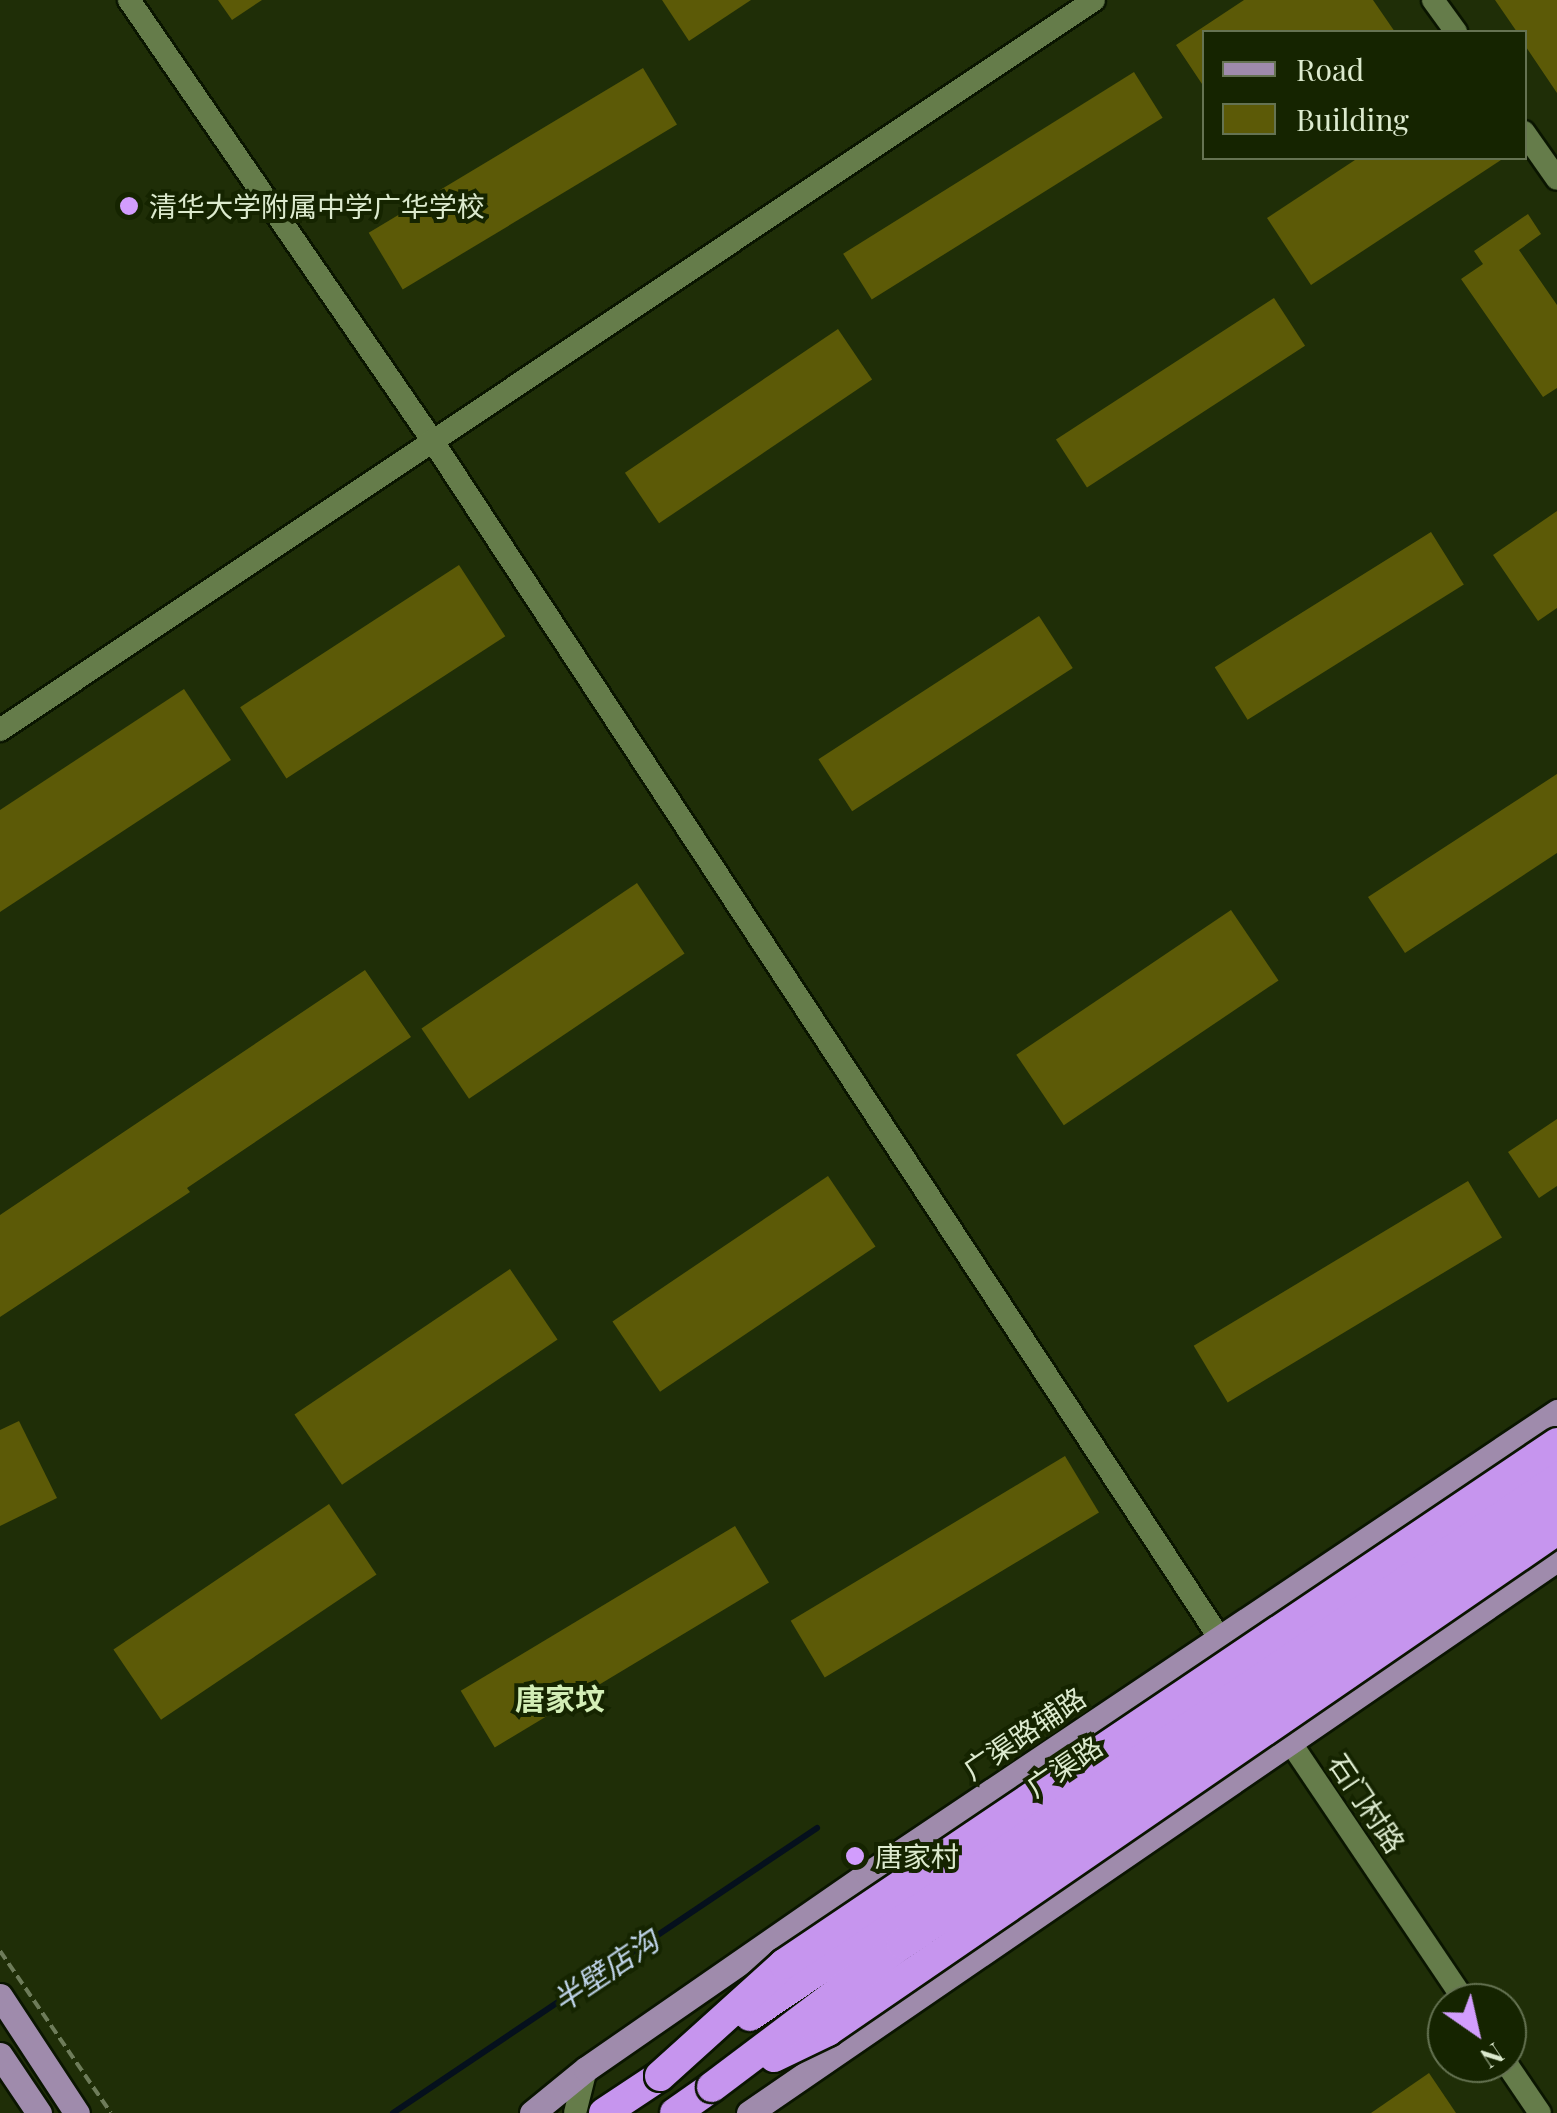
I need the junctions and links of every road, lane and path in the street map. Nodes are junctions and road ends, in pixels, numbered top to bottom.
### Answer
1 (130, 0) edge
2 (1094, 0) edge
3 (1433, 0) edge
4 (1455, 30) edge
5 (1527, 136) edge
6 (1557, 180) edge
7 (432, 440) junction
8 (0, 730) edge
9 (1557, 1412) edge
10 (1557, 1443) edge
11 (1557, 1470) edge
12 (1557, 1502) edge
13 (1393, 1519) junction
14 (1557, 1530) edge
15 (1557, 1559) edge
16 (1458, 1626) junction
17 (1218, 1637) junction
18 (1290, 1742) junction
19 (1052, 1751) junction
20 (1124, 1855) junction
21 (0, 1951) edge
22 (1453, 1983) edge
23 (0, 1996) edge
24 (0, 2055) edge
25 (586, 2069) junction
26 (660, 2076) junction
27 (1520, 2083) edge
28 (712, 2087) junction
29 (39, 2113) edge
30 (77, 2113) edge
31 (111, 2113) edge
32 (532, 2113) edge
33 (574, 2113) edge
34 (604, 2113) edge
35 (674, 2113) edge
36 (749, 2113) edge
37 (1540, 2113) edge

1 - 7 street, 石门村路
2 - 7 street
3 - 4 street
5 - 6 street
7 - 8 street
7 - 17 street, 石门村路
9 - 13 main road, 广渠路辅路
10 - 26 highway, bridge
11 - 26 highway, 广渠路, bridge
12 - 28 highway, 广渠路, bridge
13 - 16 street
13 - 17 main road, 广渠路辅路
14 - 28 highway, bridge
15 - 16 main road
16 - 18 main road
17 - 18 street, 石门村路
17 - 19 main road, 广渠路辅路
18 - 20 main road
18 - 22 street, 石门村路
19 - 20 street
19 - 25 main road, 广渠路辅路
20 - 36 main road
21 - 31 path
23 - 30 main road
24 - 29 main road
25 - 32 main road, 广渠路辅路
25 - 33 street
26 - 34 highway, 广渠路
27 - 37 street
28 - 35 highway, 广渠路

